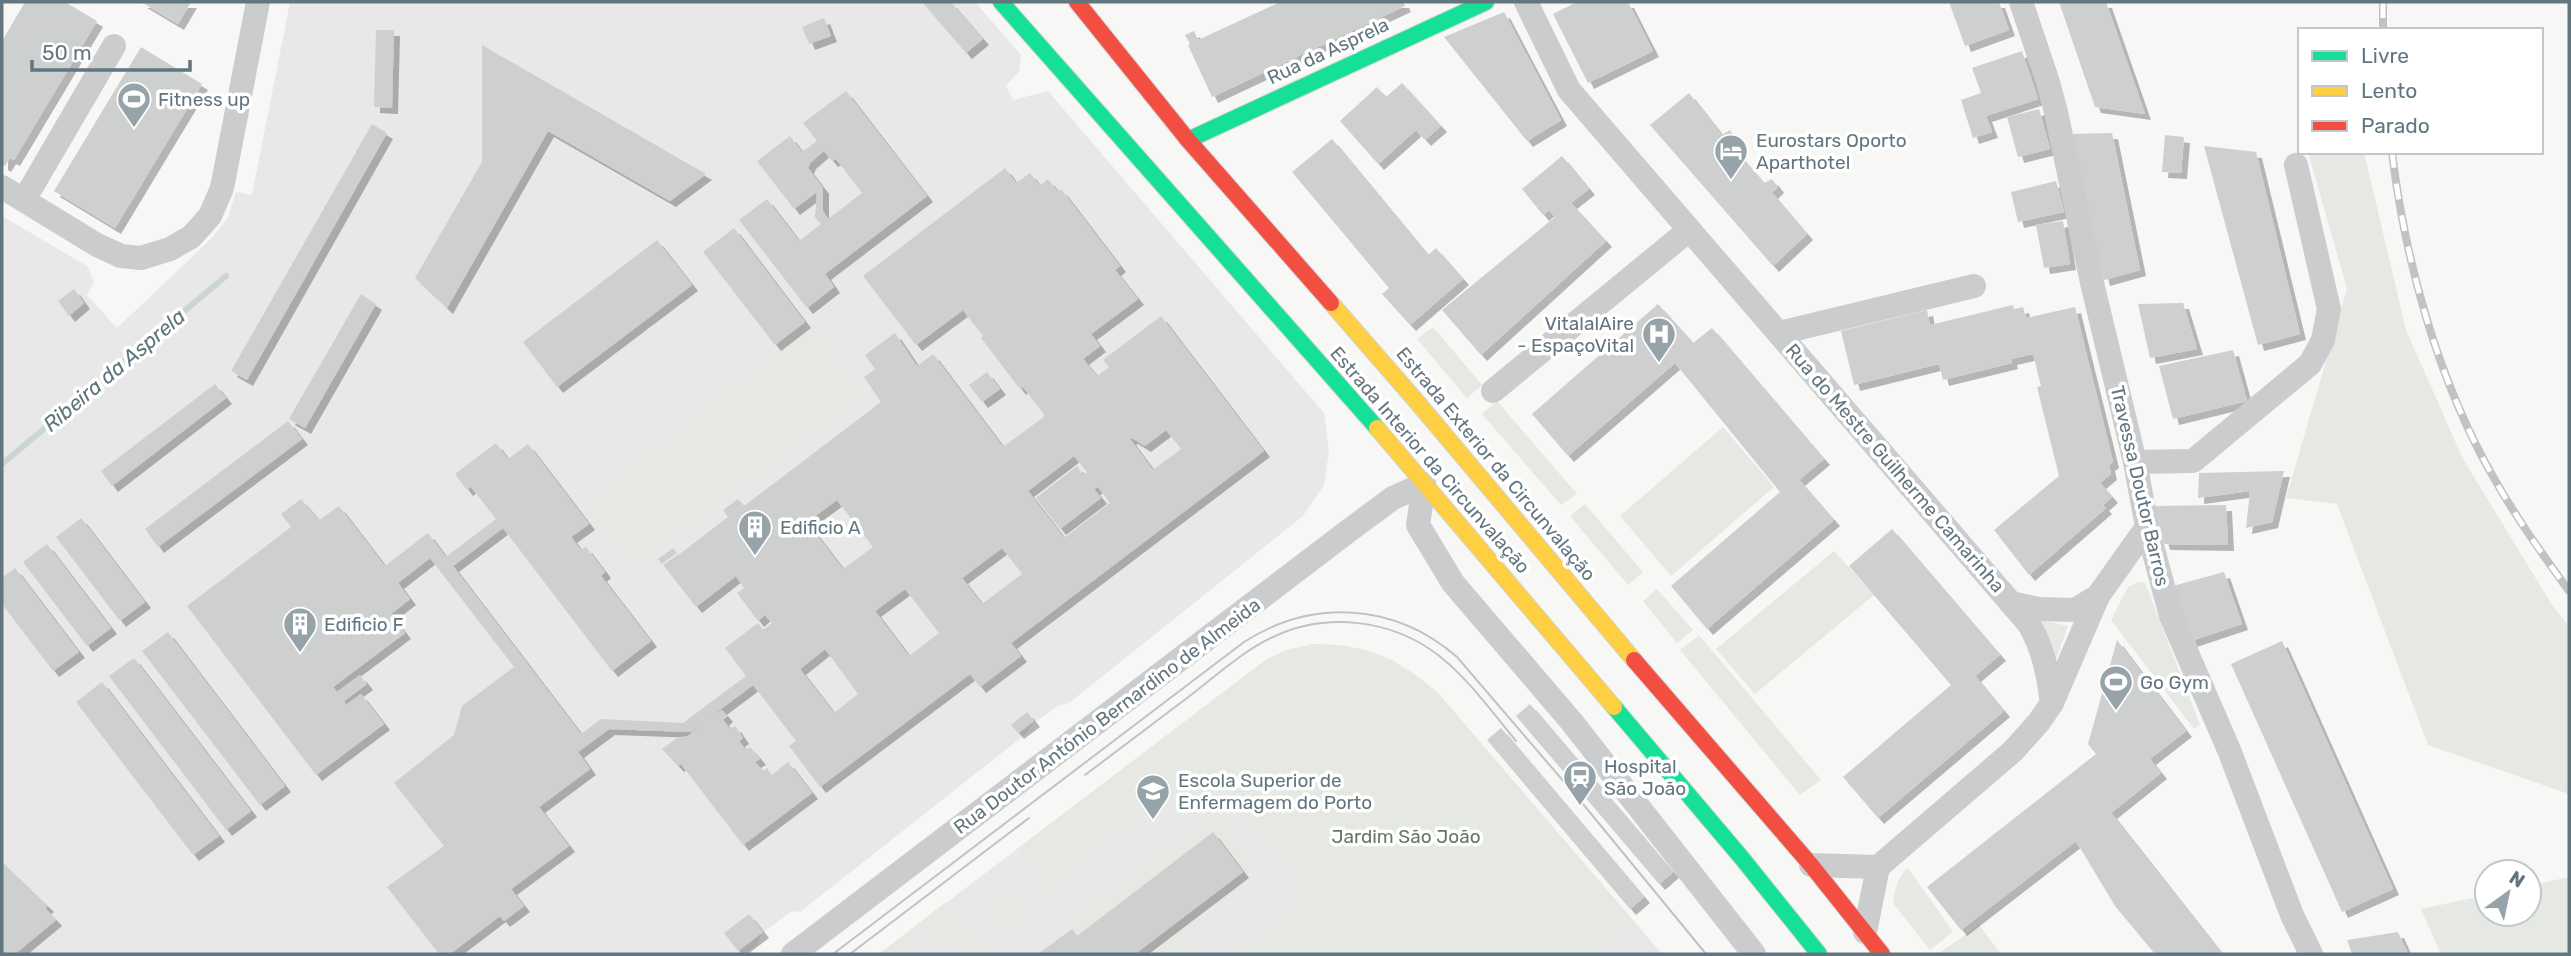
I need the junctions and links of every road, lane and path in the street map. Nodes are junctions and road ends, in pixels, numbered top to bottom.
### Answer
1 (258, 2) edge
2 (1001, 2) edge
3 (1077, 2) edge
4 (1486, 2) edge
5 (1526, 2) edge
6 (2021, 2) edge
7 (114, 46) dead end
8 (1130, 149) junction
9 (1171, 150) junction
10 (2296, 165) dead end
11 (2, 187) edge
12 (24, 201) junction
13 (1176, 202) junction
14 (1689, 230) junction
15 (1974, 286) dead end
16 (1780, 333) junction
17 (1493, 391) dead end
18 (2135, 462) junction
19 (1436, 484) junction
20 (1485, 507) dead end
21 (2147, 527) junction
22 (2098, 596) junction
23 (2011, 603) junction
24 (1591, 609) junction
25 (2052, 703) junction
26 (1811, 865) junction
27 (1878, 867) junction
28 (1866, 932) junction
29 (793, 954) edge
30 (1754, 954) edge
31 (1819, 954) edge
32 (1882, 954) edge
33 (2311, 954) edge

1 - 12 street
2 - 8 main road, Estrada Interior da Circunvalação
3 - 9 main road
4 - 9 main road, Rua da Asprela
5 - 14 street, Rua do Mestre Guilherme Camarinha
6 - 18 street, Travessa Doutor Barros
7 - 12 street
8 - 9 main road
8 - 13 main road, Estrada Interior da Circunvalação
9 - 13 main road
9 - 24 main road, Estrada Exterior da Circunvalação
10 - 18 street
11 - 12 street
13 - 19 main road, Estrada Interior da Circunvalação
14 - 16 street, Rua do Mestre Guilherme Camarinha
14 - 17 street
15 - 16 street, Rua do Mestre Guilherme Camarinha
16 - 23 street, Rua do Mestre Guilherme Camarinha
18 - 21 street, Travessa Doutor Barros
19 - 29 street, Rua Doutor António Bernardino de Almeida
19 - 30 street
19 - 31 main road, Estrada Interior da Circunvalação
20 - 24 main road
21 - 22 street
21 - 33 street, Travessa Doutor Barros
22 - 23 street, Rua do Mestre Guilherme Camarinha
22 - 25 street
23 - 25 street, Rua do Mestre Guilherme Camarinha
24 - 26 main road, Estrada Exterior da Circunvalação
25 - 27 street
26 - 27 street
26 - 28 main road, Estrada Exterior da Circunvalação
27 - 28 street
28 - 32 main road, Estrada Exterior da Circunvalação

